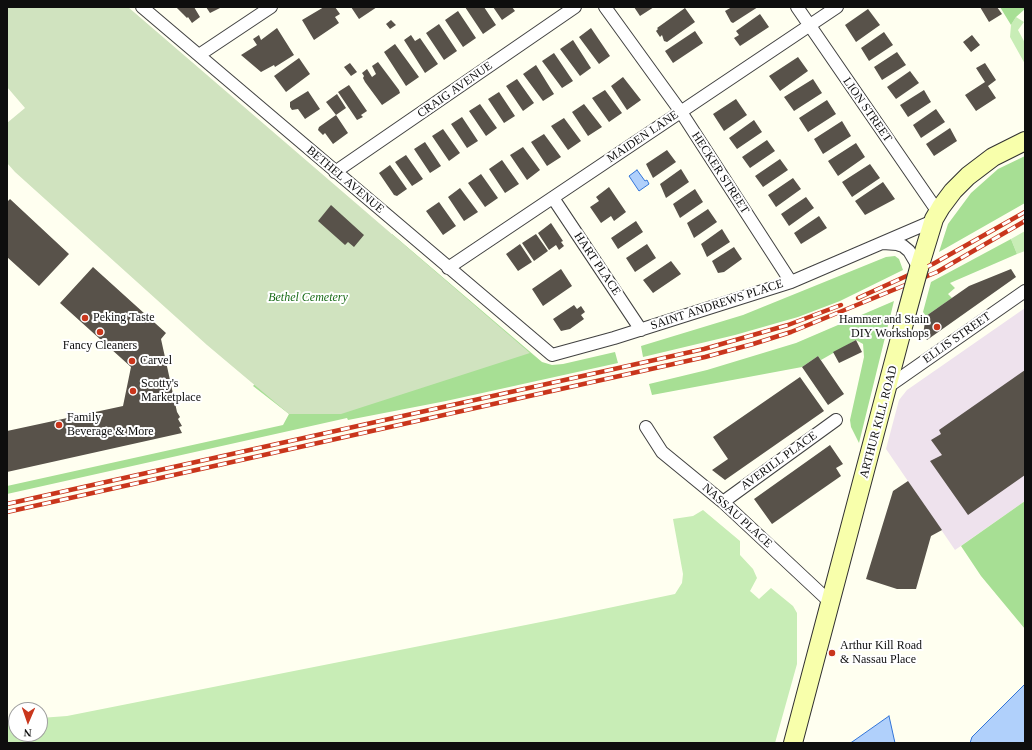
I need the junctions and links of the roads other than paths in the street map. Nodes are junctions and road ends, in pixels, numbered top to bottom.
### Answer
1 (271, 7) edge
2 (575, 7) edge
3 (605, 7) edge
4 (797, 7) edge
5 (837, 7) edge
6 (145, 8) edge
7 (809, 26) junction
8 (198, 55) junction
9 (681, 112) junction
10 (1025, 141) edge
11 (335, 172) junction
12 (553, 198) junction
13 (935, 216) junction
14 (882, 243) junction
15 (448, 268) junction
16 (919, 268) junction
17 (791, 282) junction
18 (1025, 291) edge
19 (641, 330) junction
20 (548, 353) joint
21 (889, 386) junction
22 (836, 420) dead end
23 (646, 427) dead end
24 (723, 502) junction
25 (831, 603) junction
26 (793, 743) edge

1 - 8 street
2 - 11 street, CRAIG AVENUE
3 - 9 street, HECKER STREET
4 - 7 street, LION STREET
5 - 7 street, MAIDEN LANE
6 - 8 street, BETHEL AVENUE
7 - 9 street, MAIDEN LANE
7 - 13 street, LION STREET
8 - 11 street, BETHEL AVENUE
9 - 12 street, MAIDEN LANE
9 - 17 street, HECKER STREET
10 - 13 street, ARTHUR KILL ROAD
11 - 15 street, BETHEL AVENUE
12 - 15 street, MAIDEN LANE
12 - 19 street, HART PLACE
13 - 14 street, SAINT ANDREWS PLACE
13 - 16 street, ARTHUR KILL ROAD
14 - 16 street
14 - 17 street, SAINT ANDREWS PLACE
15 - 20 street, BETHEL AVENUE
16 - 21 street, ARTHUR KILL ROAD, bridge
17 - 19 street, SAINT ANDREWS PLACE
18 - 21 street, ELLIS STREET
19 - 20 street, SAINT ANDREWS PLACE
21 - 25 street, ARTHUR KILL ROAD
22 - 24 street, AVERILL PLACE
23 - 24 street, NASSAU PLACE
24 - 25 street, NASSAU PLACE
25 - 26 street, ARTHUR KILL ROAD

